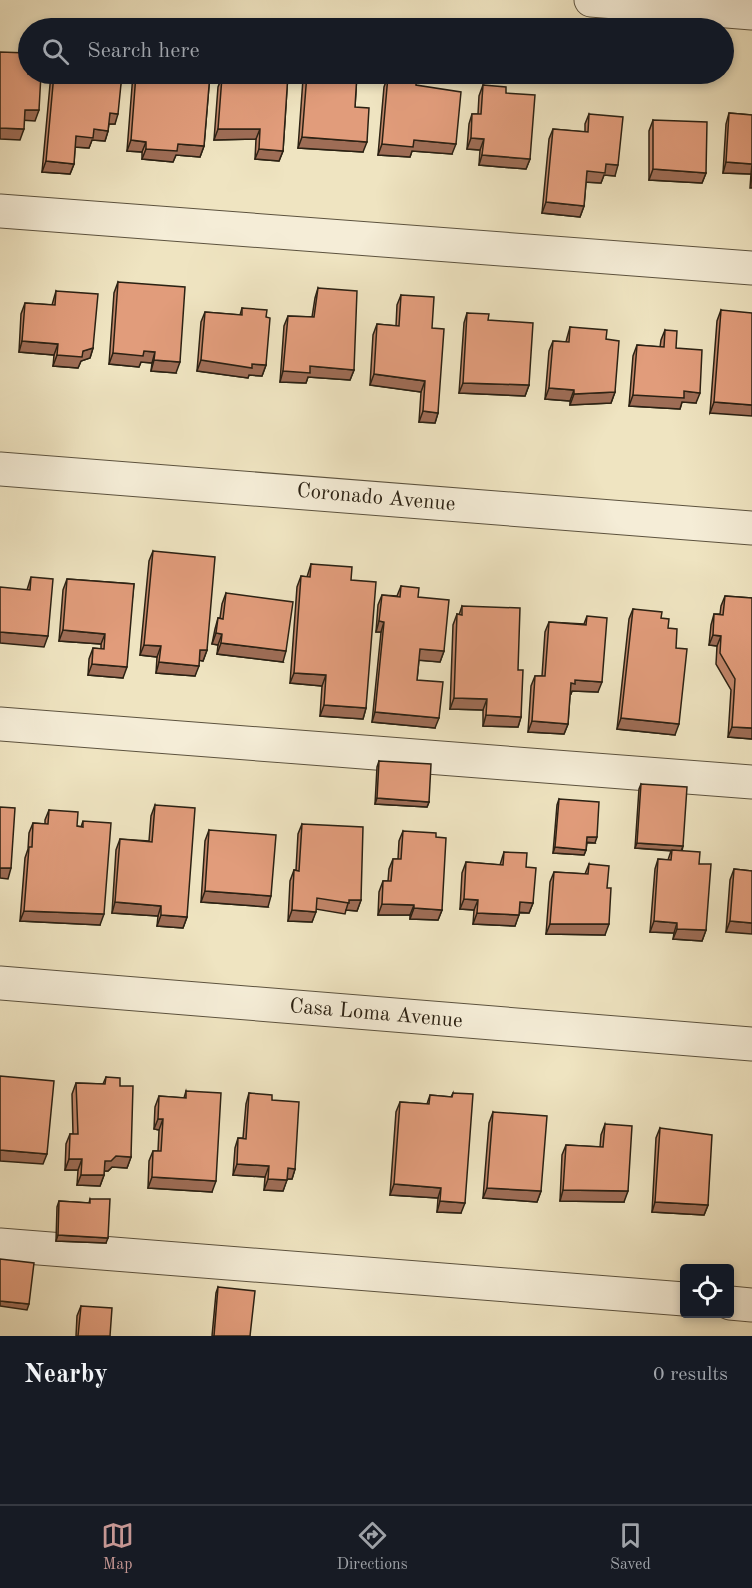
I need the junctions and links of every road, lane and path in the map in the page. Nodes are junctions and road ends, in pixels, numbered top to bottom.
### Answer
1 (591, 0) edge
2 (752, 14) edge
3 (0, 211) edge
4 (752, 268) edge
5 (0, 469) edge
6 (752, 528) edge
7 (0, 724) edge
8 (752, 782) edge
9 (0, 983) edge
10 (752, 1044) edge
11 (0, 1245) edge
12 (680, 1299) edge
13 (734, 1303) edge
14 (752, 1305) edge

1 - 2 street
3 - 4 street
5 - 6 street, Coronado Avenue
7 - 8 street
9 - 10 street, Casa Loma Avenue
11 - 12 street
13 - 14 street

